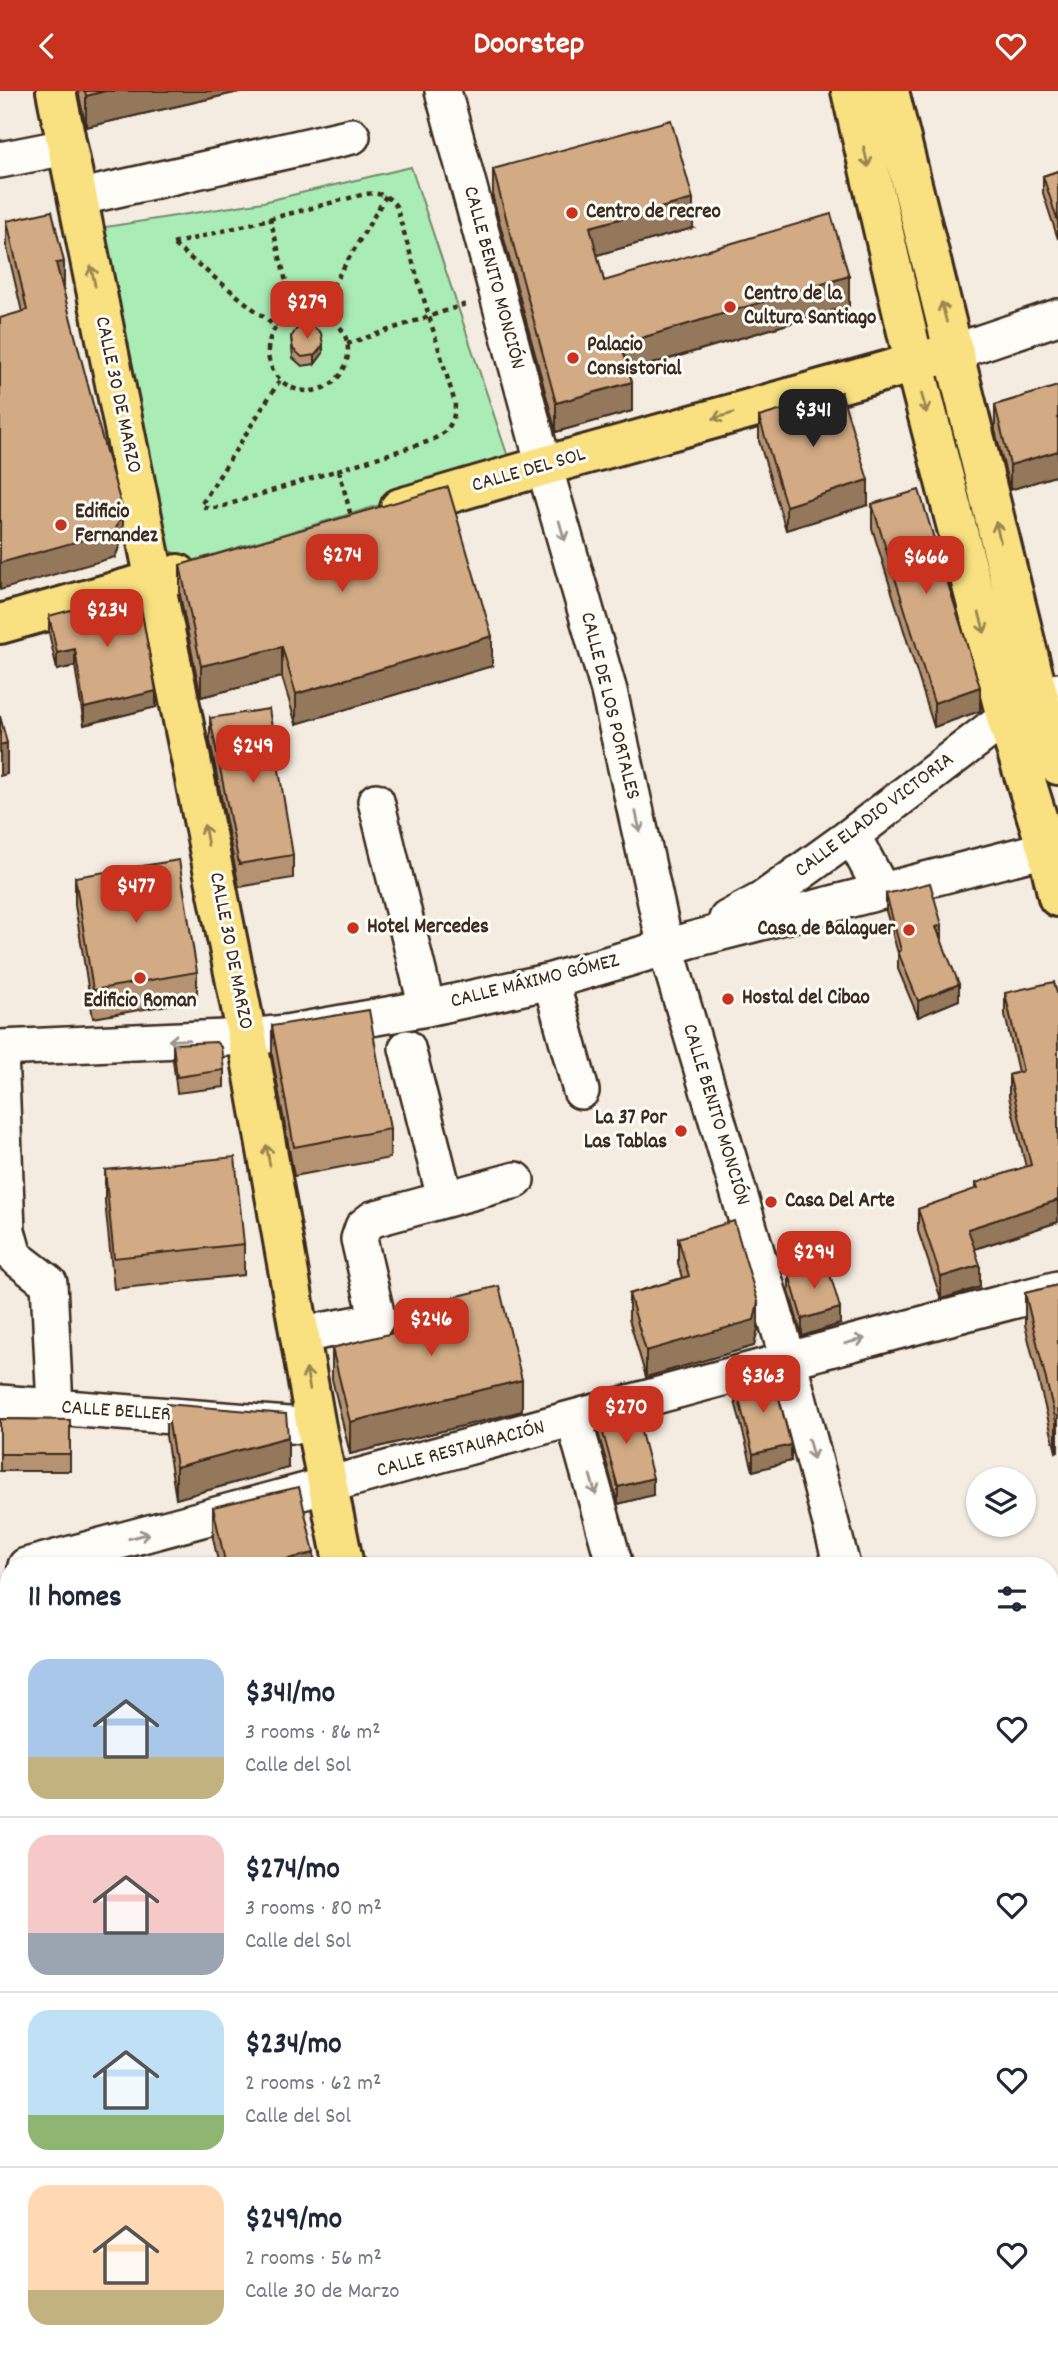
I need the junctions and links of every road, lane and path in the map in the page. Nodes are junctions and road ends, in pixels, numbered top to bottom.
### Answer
1 (56, 91) edge
2 (443, 91) edge
3 (851, 91) edge
4 (889, 91) edge
5 (352, 137) dead end
6 (66, 147) junction
7 (0, 160) edge
8 (386, 196) junction
9 (77, 198) junction
10 (270, 217) junction
11 (497, 294) junction
12 (317, 312) junction
13 (294, 314) junction
14 (427, 316) junction
15 (1058, 317) edge
16 (276, 327) junction
17 (347, 344) junction
18 (954, 352) junction
19 (914, 362) junction
20 (280, 380) junction
21 (544, 466) junction
22 (339, 470) junction
23 (353, 523) joint
24 (208, 565) edge
25 (155, 581) junction
26 (0, 624) edge
27 (1035, 703) edge
28 (1058, 765) edge
29 (376, 801) dead end
30 (852, 835) junction
31 (1052, 847) edge
32 (882, 891) junction
33 (1058, 897) edge
34 (678, 944) junction
35 (551, 981) junction
36 (427, 1008) junction
37 (247, 1037) junction
38 (407, 1048) dead end
39 (0, 1050) edge
40 (581, 1091) dead end
41 (516, 1179) dead end
42 (445, 1198) junction
43 (1058, 1289) edge
44 (300, 1335) junction
45 (788, 1359) junction
46 (0, 1403) edge
47 (55, 1407) junction
48 (574, 1420) junction
49 (316, 1427) junction
50 (328, 1486) junction
51 (60, 1557) edge
52 (342, 1557) edge
53 (612, 1557) edge
54 (840, 1557) edge

1 - 6 main road, CALLE 30 DE MARZO
2 - 11 street, CALLE BENITO MONCIÓN
3 -> 19 main road
18 -> 4 main road
5 - 9 street
6 - 7 street
6 - 9 main road, CALLE 30 DE MARZO
8 - 10 path
8 - 12 path
8 - 14 path
25 -> 9 main road, CALLE 30 DE MARZO
10 - 13 path
10 - 16 path
11 - 14 path
11 - 21 street, CALLE BENITO MONCIÓN
12 - 13 path
12 - 17 path
13 - 16 path
14 - 17 path
14 - 22 path
15 - 18 street, CALLE DEL SOL
16 - 20 path
17 - 20 path
18 - 19 main road, CALLE DEL SOL
27 -> 18 main road
19 -> 21 main road, CALLE DEL SOL
19 -> 27 main road
20 - 22 path
21 - 23 main road, CALLE DEL SOL
21 -> 34 street, CALLE DE LOS PORTALES
22 - 23 path
24 - 25 main road
25 - 26 main road
37 -> 25 main road, CALLE 30 DE MARZO
27 - 28 main road
27 - 30 street, CALLE ELADIO VICTORIA
27 - 31 main road
29 - 36 street
30 - 32 street
30 - 34 street, CALLE ELADIO VICTORIA
31 - 32 street, CALLE MÁXIMO GÓMEZ
31 - 33 main road
32 - 34 street, CALLE MÁXIMO GÓMEZ
34 - 35 street, CALLE MÁXIMO GÓMEZ
34 - 45 street, CALLE BENITO MONCIÓN
35 - 36 street, CALLE MÁXIMO GÓMEZ
35 - 40 street
36 - 37 street, CALLE MÁXIMO GÓMEZ
37 -> 39 street, CALLE MÁXIMO GÓMEZ
44 -> 37 main road, CALLE 30 DE MARZO
38 - 42 street
39 - 47 street
41 - 42 street
42 - 44 street
45 -> 43 street, CALLE RESTAURACIÓN
49 -> 44 main road, CALLE 30 DE MARZO
45 - 48 street, CALLE RESTAURACIÓN
45 -> 54 street, CALLE BENITO MONCIÓN
46 - 47 street, CALLE BELLER
47 - 49 street, CALLE BELLER
48 - 50 street, CALLE RESTAURACIÓN
48 -> 53 street
49 - 50 main road, CALLE 30 DE MARZO
51 -> 50 street, CALLE RESTAURACIÓN
50 - 52 main road, CALLE 30 DE MARZO

